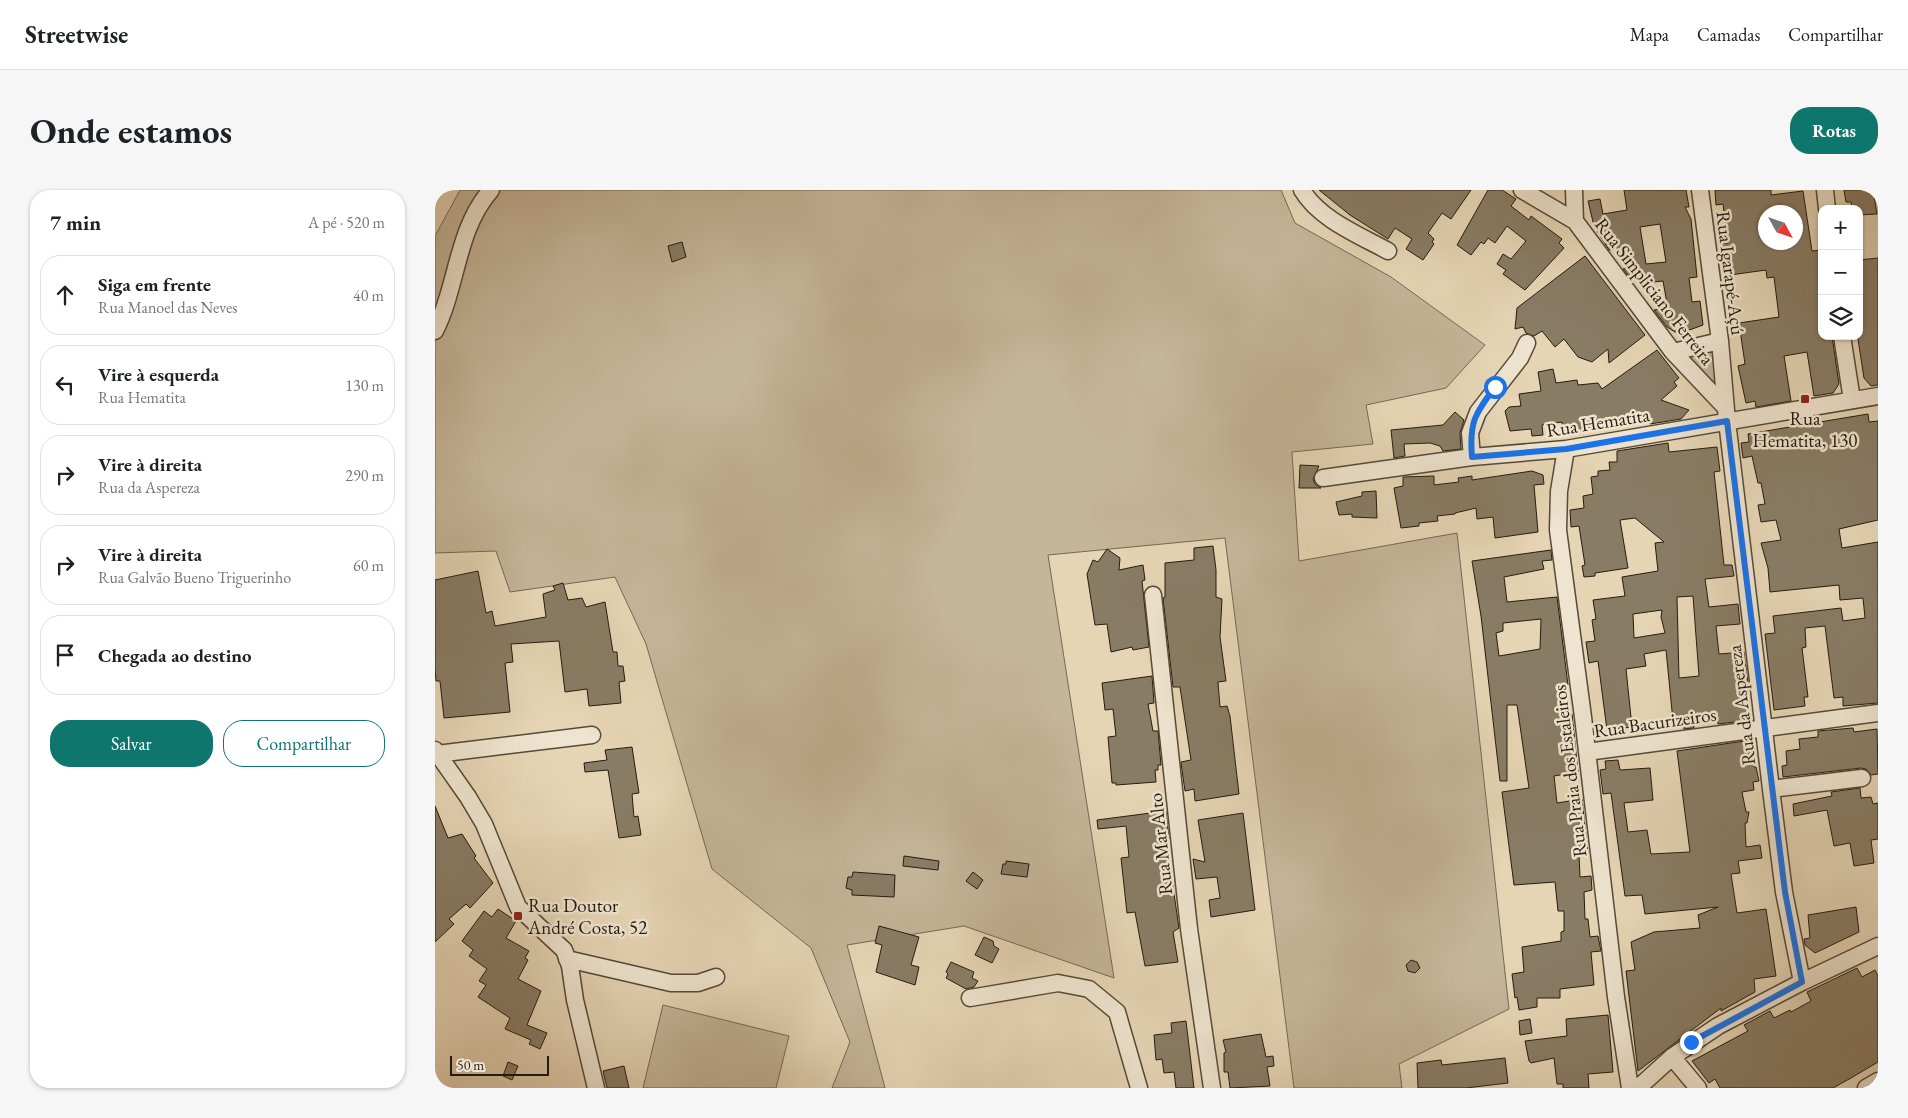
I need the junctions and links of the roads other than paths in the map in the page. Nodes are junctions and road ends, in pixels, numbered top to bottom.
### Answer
1 (491, 190) edge
2 (1302, 190) edge
3 (1522, 190) edge
4 (1573, 190) edge
5 (1700, 190) edge
6 (1825, 190) edge
7 (1827, 205) edge
8 (1575, 222) junction
9 (1388, 251) dead end
10 (435, 331) edge
11 (1843, 340) edge
12 (1720, 341) junction
13 (1527, 343) dead end
14 (1673, 352) junction
15 (1878, 396) edge
16 (1852, 400) junction
17 (1726, 414) junction
18 (1566, 449) junction
19 (1472, 457) junction
20 (1323, 478) dead end
21 (1153, 595) dead end
22 (1878, 712) edge
23 (1763, 728) junction
24 (592, 735) dead end
25 (436, 752) edge
26 (1587, 752) junction
27 (1862, 778) dead end
28 (1771, 789) junction
29 (1878, 946) edge
30 (567, 959) junction
31 (715, 977) dead end
32 (1802, 982) junction
33 (970, 998) dead end
34 (1672, 1057) junction
35 (1878, 1081) edge
36 (596, 1088) edge
37 (1139, 1088) edge
38 (1212, 1088) edge
39 (1630, 1088) edge
40 (1638, 1088) edge
41 (1698, 1088) edge
42 (1866, 1088) edge

1 - 10 street
2 - 9 street
3 - 8 street, Rua Simpliciano Ferreira
4 - 8 street
5 - 12 street, Rua Igarapé-Açú
6 - 7 street
8 - 14 street, Rua Simpliciano Ferreira
11 - 16 street
12 - 14 street
12 - 17 street, Rua Igarapé-Açú
13 - 19 street
14 - 17 street, Rua Simpliciano Ferreira
15 - 16 street, Rua Hematita
16 - 17 street, Rua Hematita
17 - 18 street, Rua Hematita
17 - 23 street, Rua da Aspereza
18 - 19 street, Rua Hematita
18 - 26 street, Rua Praia dos Estaleiros
19 - 20 street, Rua Hematita
21 - 38 street, Rua Mar Alto
22 - 23 street, Rua Bacurizeiros
23 - 26 street, Rua Bacurizeiros
23 - 28 street, Rua da Aspereza
24 - 25 street
25 - 30 street
26 - 39 street, Rua Praia dos Estaleiros
27 - 28 street
28 - 32 street, Rua da Aspereza
29 - 32 street
30 - 31 street
30 - 36 street
32 - 34 street
33 - 37 street
34 - 40 street
34 - 41 street
35 - 42 street

